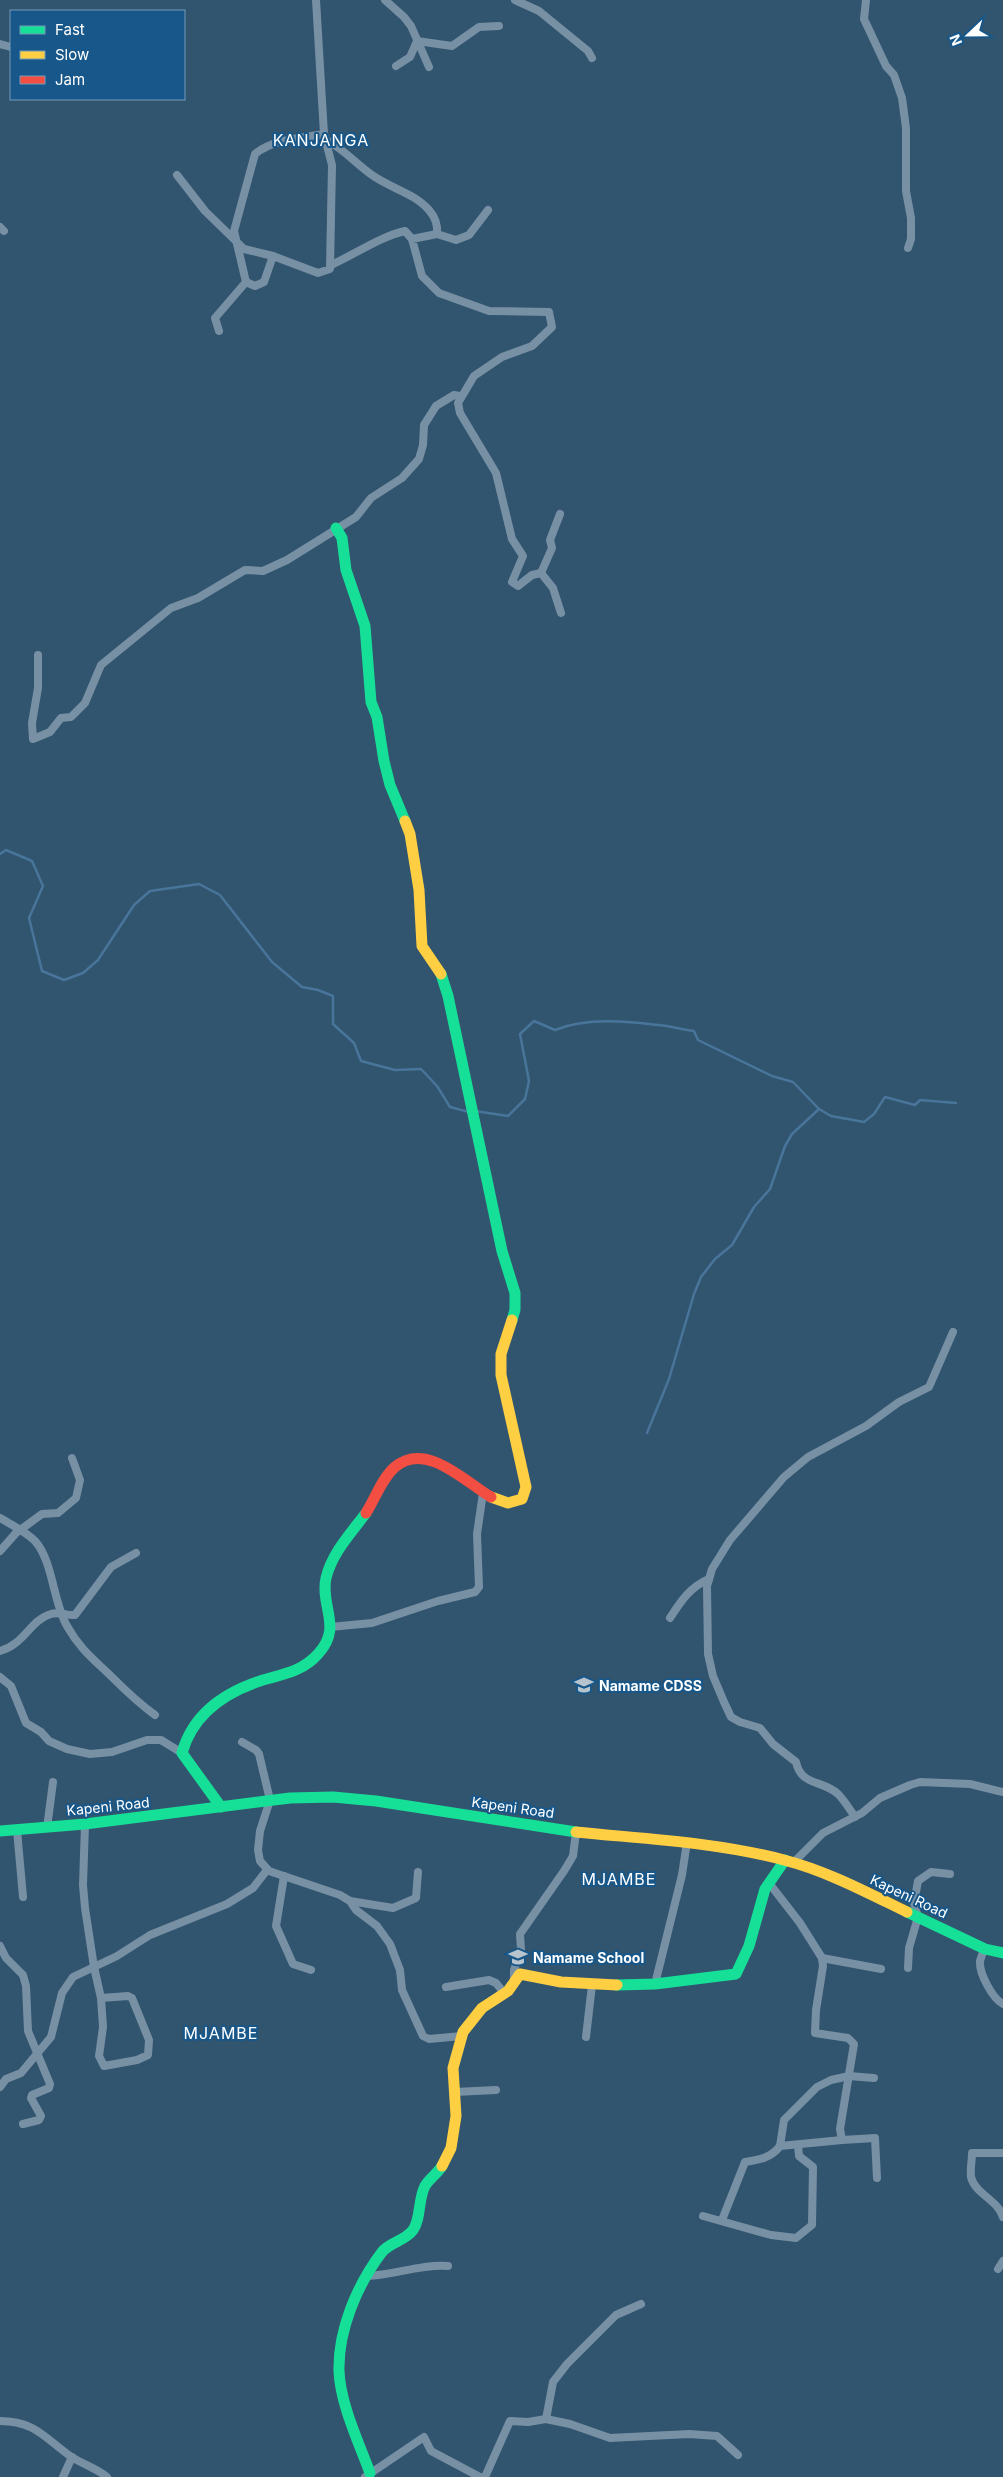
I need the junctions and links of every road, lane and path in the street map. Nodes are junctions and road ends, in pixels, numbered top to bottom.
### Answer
1 (316, 0) edge
2 (385, 0) edge
3 (515, 0) edge
4 (866, 0) edge
5 (499, 26) dead end
6 (417, 41) junction
7 (592, 58) dead end
8 (396, 66) dead end
9 (429, 66) dead end
10 (325, 137) junction
11 (177, 175) dead end
12 (488, 210) dead end
13 (438, 234) junction
14 (412, 240) junction
15 (237, 243) junction
16 (908, 248) dead end
17 (273, 256) junction
18 (331, 265) junction
19 (246, 282) junction
20 (219, 331) dead end
21 (460, 396) junction
22 (560, 514) dead end
23 (336, 528) junction
24 (541, 573) junction
25 (561, 613) dead end
26 (38, 655) dead end
27 (953, 1332) dead end
28 (72, 1458) dead end
29 (483, 1493) junction
30 (0, 1518) edge
31 (21, 1529) junction
32 (0, 1551) edge
33 (136, 1553) dead end
34 (709, 1579) junction
35 (61, 1613) junction
36 (670, 1618) dead end
37 (330, 1627) junction
38 (0, 1651) edge
39 (0, 1677) edge
40 (155, 1715) dead end
41 (242, 1742) dead end
42 (182, 1753) junction
43 (53, 1782) dead end
44 (1003, 1792) edge
45 (270, 1800) junction
46 (221, 1807) junction
47 (855, 1817) junction
48 (85, 1824) junction
49 (47, 1828) junction
50 (17, 1830) junction
51 (0, 1831) edge
52 (576, 1832) junction
53 (687, 1842) junction
54 (789, 1861) junction
55 (267, 1870) junction
56 (418, 1872) dead end
57 (950, 1874) dead end
58 (284, 1876) junction
59 (769, 1883) junction
60 (23, 1896) dead end
61 (350, 1901) junction
62 (918, 1917) junction
63 (0, 1946) edge
64 (985, 1948) junction
65 (1003, 1953) edge
66 (822, 1958) junction
67 (94, 1967) junction
68 (908, 1968) dead end
69 (880, 1969) dead end
70 (311, 1970) dead end
71 (514, 1981) junction
72 (655, 1984) junction
73 (592, 1985) junction
74 (446, 1987) dead end
75 (505, 1994) junction
76 (101, 1998) junction
77 (1003, 2004) edge
78 (462, 2036) junction
79 (586, 2036) dead end
80 (37, 2054) junction
81 (849, 2076) junction
82 (874, 2078) dead end
83 (0, 2087) edge
84 (496, 2090) dead end
85 (455, 2092) junction
86 (24, 2124) dead end
87 (842, 2140) junction
88 (798, 2145) junction
89 (780, 2146) junction
90 (1003, 2153) edge
91 (877, 2178) dead end
92 (703, 2216) dead end
93 (1003, 2217) edge
94 (722, 2220) junction
95 (1003, 2261) edge
96 (448, 2266) dead end
97 (998, 2269) dead end
98 (367, 2276) junction
99 (641, 2304) dead end
100 (546, 2419) junction
101 (0, 2421) edge
102 (738, 2455) dead end
103 (72, 2457) junction
104 (368, 2475) edge
105 (62, 2477) edge
106 (107, 2477) edge
107 (480, 2477) edge
108 (485, 2477) edge

1 - 10 street
2 - 6 street
3 - 7 street
4 - 16 street
5 - 6 street
6 - 8 street
6 - 9 street
10 - 13 street
10 - 15 street
10 - 18 street
11 - 15 street
12 - 13 street
13 - 14 street
14 - 18 street
14 - 21 street
15 - 17 street
15 - 19 street
17 - 18 street
17 - 19 street
19 - 20 street
21 - 23 street
21 - 24 street
22 - 24 street
23 - 26 street
23 - 29 street
24 - 25 street
27 - 34 street
28 - 31 street
29 - 37 street
29 - 37 street
30 - 31 street
31 - 32 street
31 - 35 street
33 - 35 street
34 - 36 street
34 - 47 street
35 - 38 street
35 - 40 street
37 - 42 street
39 - 42 street
41 - 45 street
42 - 46 street
43 - 49 street
44 - 47 street
45 - 46 street, Kapeni Road
45 - 52 street, Kapeni Road
45 - 55 street
46 - 48 street, Kapeni Road
47 - 54 street
48 - 49 street, Kapeni Road
48 - 67 street
49 - 50 street, Kapeni Road
50 - 51 street, Kapeni Road
50 - 60 street
52 - 53 street, Kapeni Road
52 - 71 street
53 - 54 street, Kapeni Road
53 - 72 street
54 - 59 street
54 - 62 street, Kapeni Road
55 - 58 street
55 - 67 street
56 - 61 street
57 - 62 street
58 - 61 street
58 - 70 street
59 - 66 street
59 - 72 street
61 - 78 street
62 - 64 street, Kapeni Road
62 - 68 street
63 - 80 street
64 - 65 street, Kapeni Road
64 - 77 street
66 - 69 street
66 - 81 street
67 - 76 street
67 - 80 street
71 - 73 street
71 - 75 street
72 - 73 street
73 - 79 street
74 - 75 street
75 - 78 street
76 - 76 street
78 - 85 street
80 - 83 street
80 - 86 street
81 - 82 street
81 - 87 street
81 - 89 street
84 - 85 street
85 - 98 street
87 - 88 street
87 - 91 street
88 - 89 street
88 - 94 street
89 - 94 street
90 - 93 street
92 - 94 street
95 - 97 street
96 - 98 street
98 - 104 street
99 - 100 street
100 - 102 street
100 - 108 street
101 - 103 street
103 - 105 street
103 - 106 street
104 - 107 street

